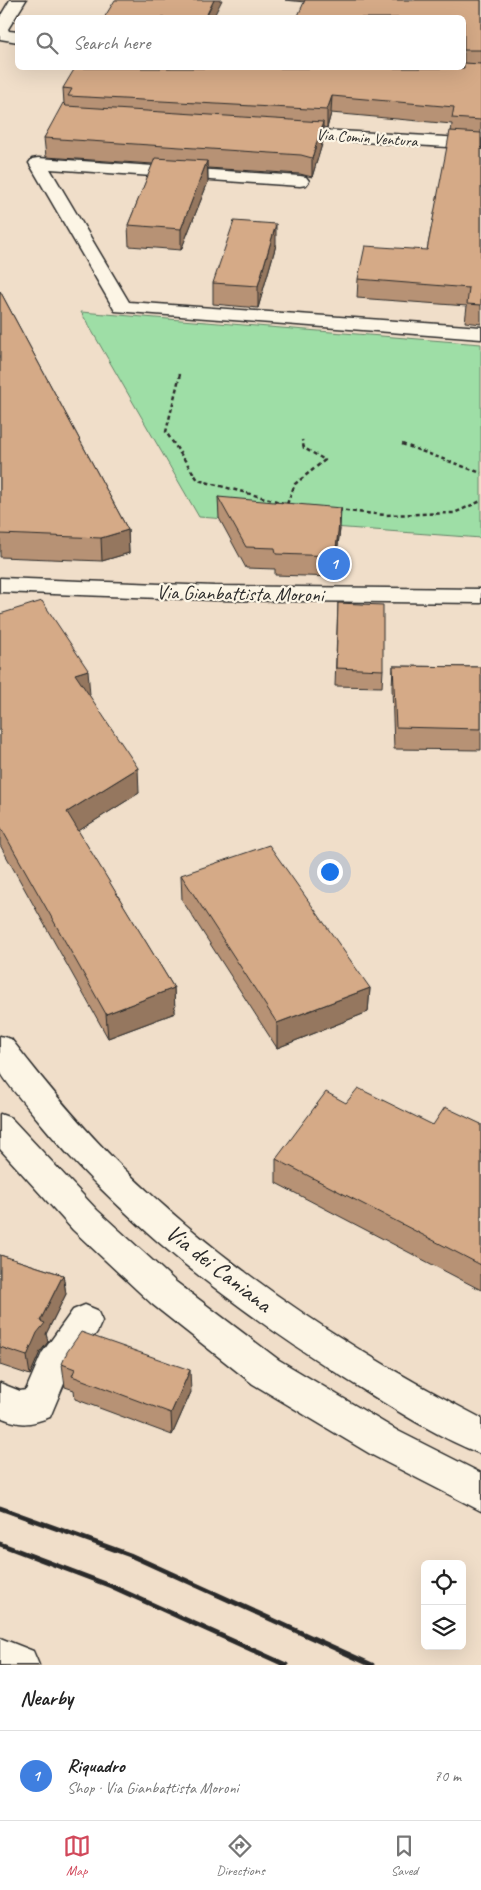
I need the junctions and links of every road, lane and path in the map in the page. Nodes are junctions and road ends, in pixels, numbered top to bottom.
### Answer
1 (18, 0) edge
2 (15, 37) edge
3 (272, 132) edge
4 (481, 144) edge
5 (300, 181) dead end
6 (481, 333) edge
7 (180, 374) dead end
8 (302, 440) dead end
9 (402, 444) dead end
10 (481, 473) edge
11 (481, 501) edge
12 (336, 510) edge
13 (0, 585) edge
14 (481, 596) edge
15 (0, 1048) edge
16 (0, 1127) edge
17 (85, 1321) dead end
18 (0, 1400) edge
19 (481, 1437) edge
20 (481, 1494) edge
21 (0, 1658) edge
22 (19, 1665) edge

1 - 2 street
3 - 4 street, Via Comin Ventura
5 - 6 street
7 - 8 path
9 - 10 path
11 - 12 path
13 - 14 street, Via Gianbattista Moroni
15 - 19 street, Via dei Caniana
16 - 20 street
17 - 18 street
21 - 22 street

